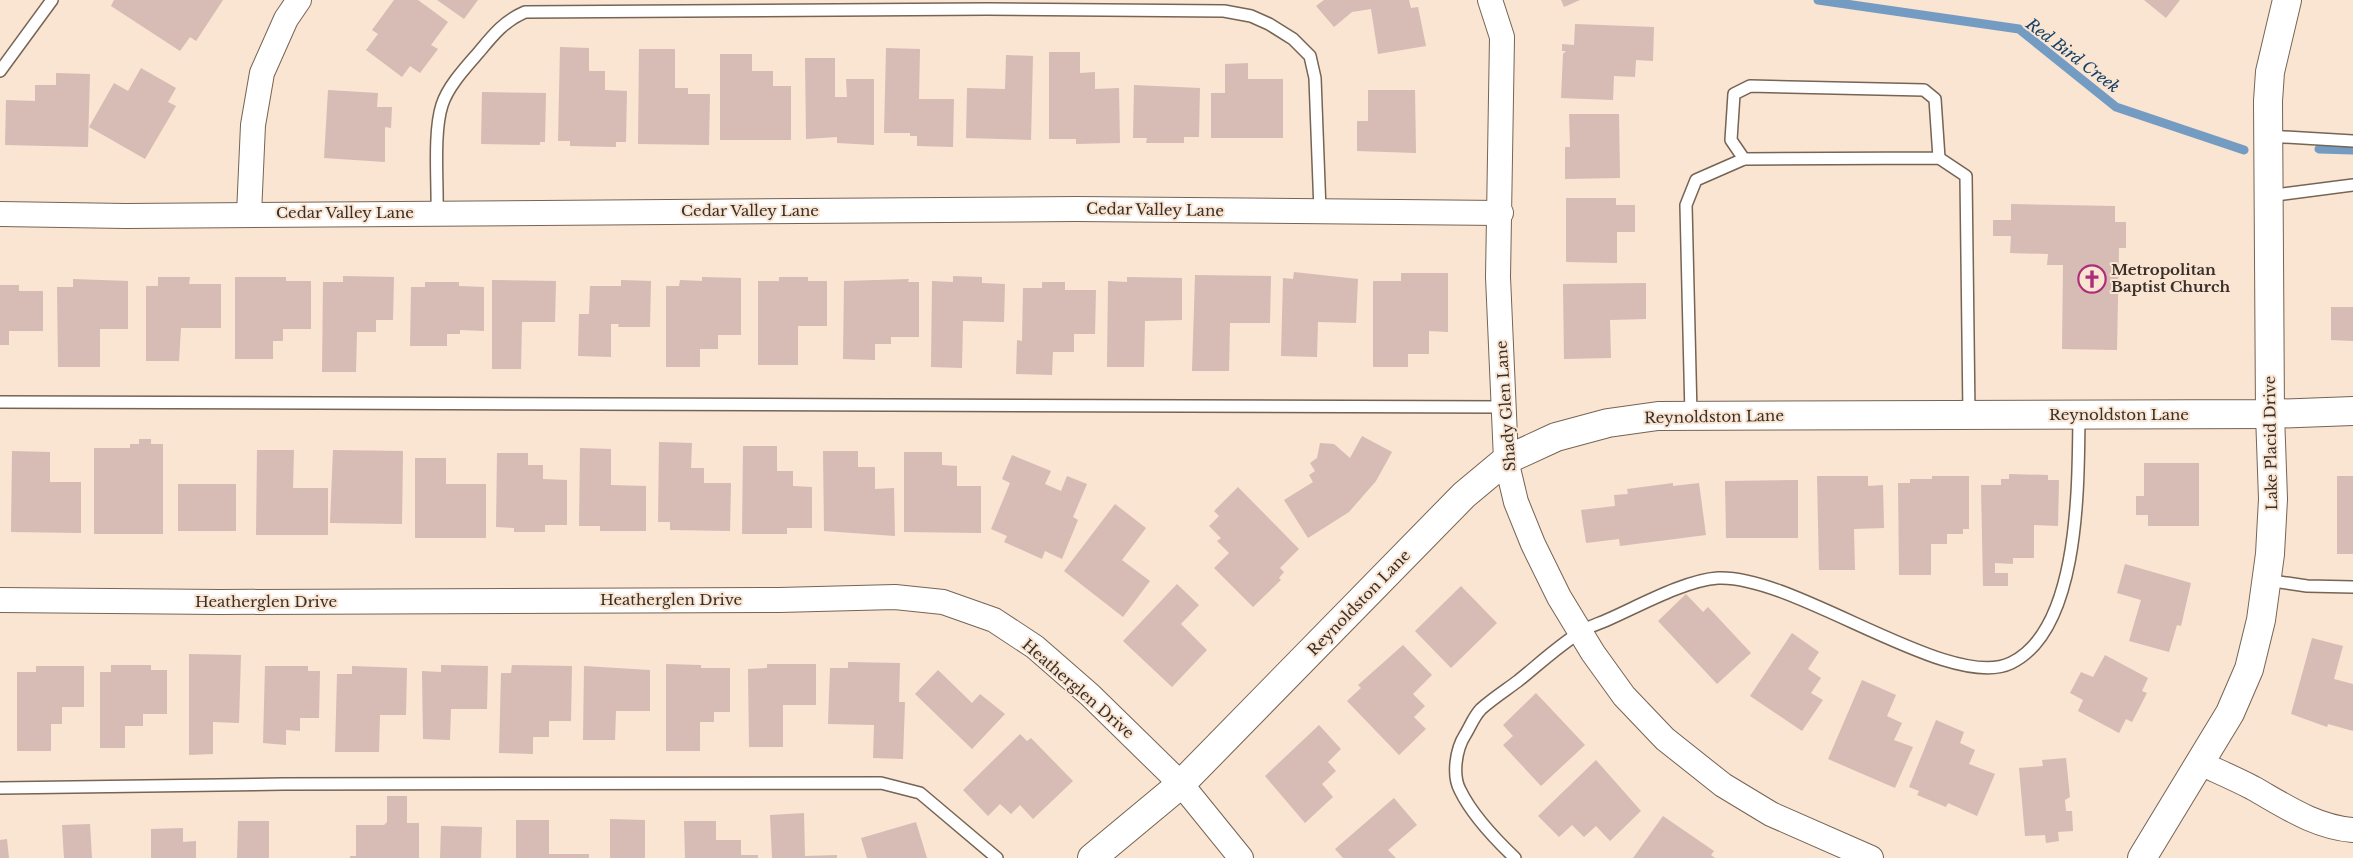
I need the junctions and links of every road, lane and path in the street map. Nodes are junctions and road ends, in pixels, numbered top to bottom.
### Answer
1 (52, 0) edge
2 (299, 0) edge
3 (1490, 0) edge
4 (2287, 0) edge
5 (0, 71) edge
6 (2268, 136) junction
7 (2353, 141) edge
8 (1939, 158) junction
9 (1744, 159) junction
10 (2353, 185) edge
11 (2268, 196) junction
12 (1320, 212) junction
13 (437, 213) junction
14 (1501, 213) junction
15 (0, 214) edge
16 (249, 214) junction
17 (0, 402) edge
18 (1504, 407) junction
19 (2353, 411) edge
20 (2270, 414) junction
21 (1691, 415) junction
22 (1969, 415) junction
23 (2079, 415) junction
24 (1506, 460) junction
25 (2266, 580) junction
26 (2353, 587) edge
27 (0, 600) edge
28 (1580, 632) junction
29 (2200, 762) junction
30 (1181, 784) junction
31 (0, 788) edge
32 (2353, 830) edge
33 (997, 858) edge
34 (1092, 858) edge
35 (1241, 858) edge
36 (1515, 858) edge
37 (1872, 858) edge
38 (2142, 858) edge

1 - 5 lane
2 - 16 street
3 - 14 street, Shady Glen Lane
4 - 6 street, Lake Placid Drive
6 - 7 lane
6 - 11 street, Lake Placid Drive
8 - 9 lane
8 - 9 lane
8 - 22 lane
9 - 21 lane
10 - 11 lane
11 - 20 street, Lake Placid Drive
12 - 13 street, Cedar Valley Lane
12 - 13 lane
12 - 14 street, Cedar Valley Lane
13 - 16 street, Cedar Valley Lane
14 - 18 street, Shady Glen Lane
15 - 16 street, Cedar Valley Lane
17 - 18 lane
18 - 24 street, Shady Glen Lane
19 - 20 street, Reynoldston Lane
20 - 23 street, Reynoldston Lane
20 - 25 street, Lake Placid Drive
21 - 22 street, Reynoldston Lane
21 - 24 street, Reynoldston Lane
22 - 23 street, Reynoldston Lane
23 - 28 lane
24 - 28 street, Shady Glen Lane
24 - 30 street, Reynoldston Lane
25 - 26 lane
25 - 29 street, Lake Placid Drive
27 - 30 street, Heatherglen Drive
28 - 36 lane
28 - 37 street, Shady Glen Lane
29 - 32 street
29 - 38 street, Lake Placid Drive
30 - 34 street, Reynoldston Lane
30 - 35 street, Heatherglen Drive
31 - 33 lane

